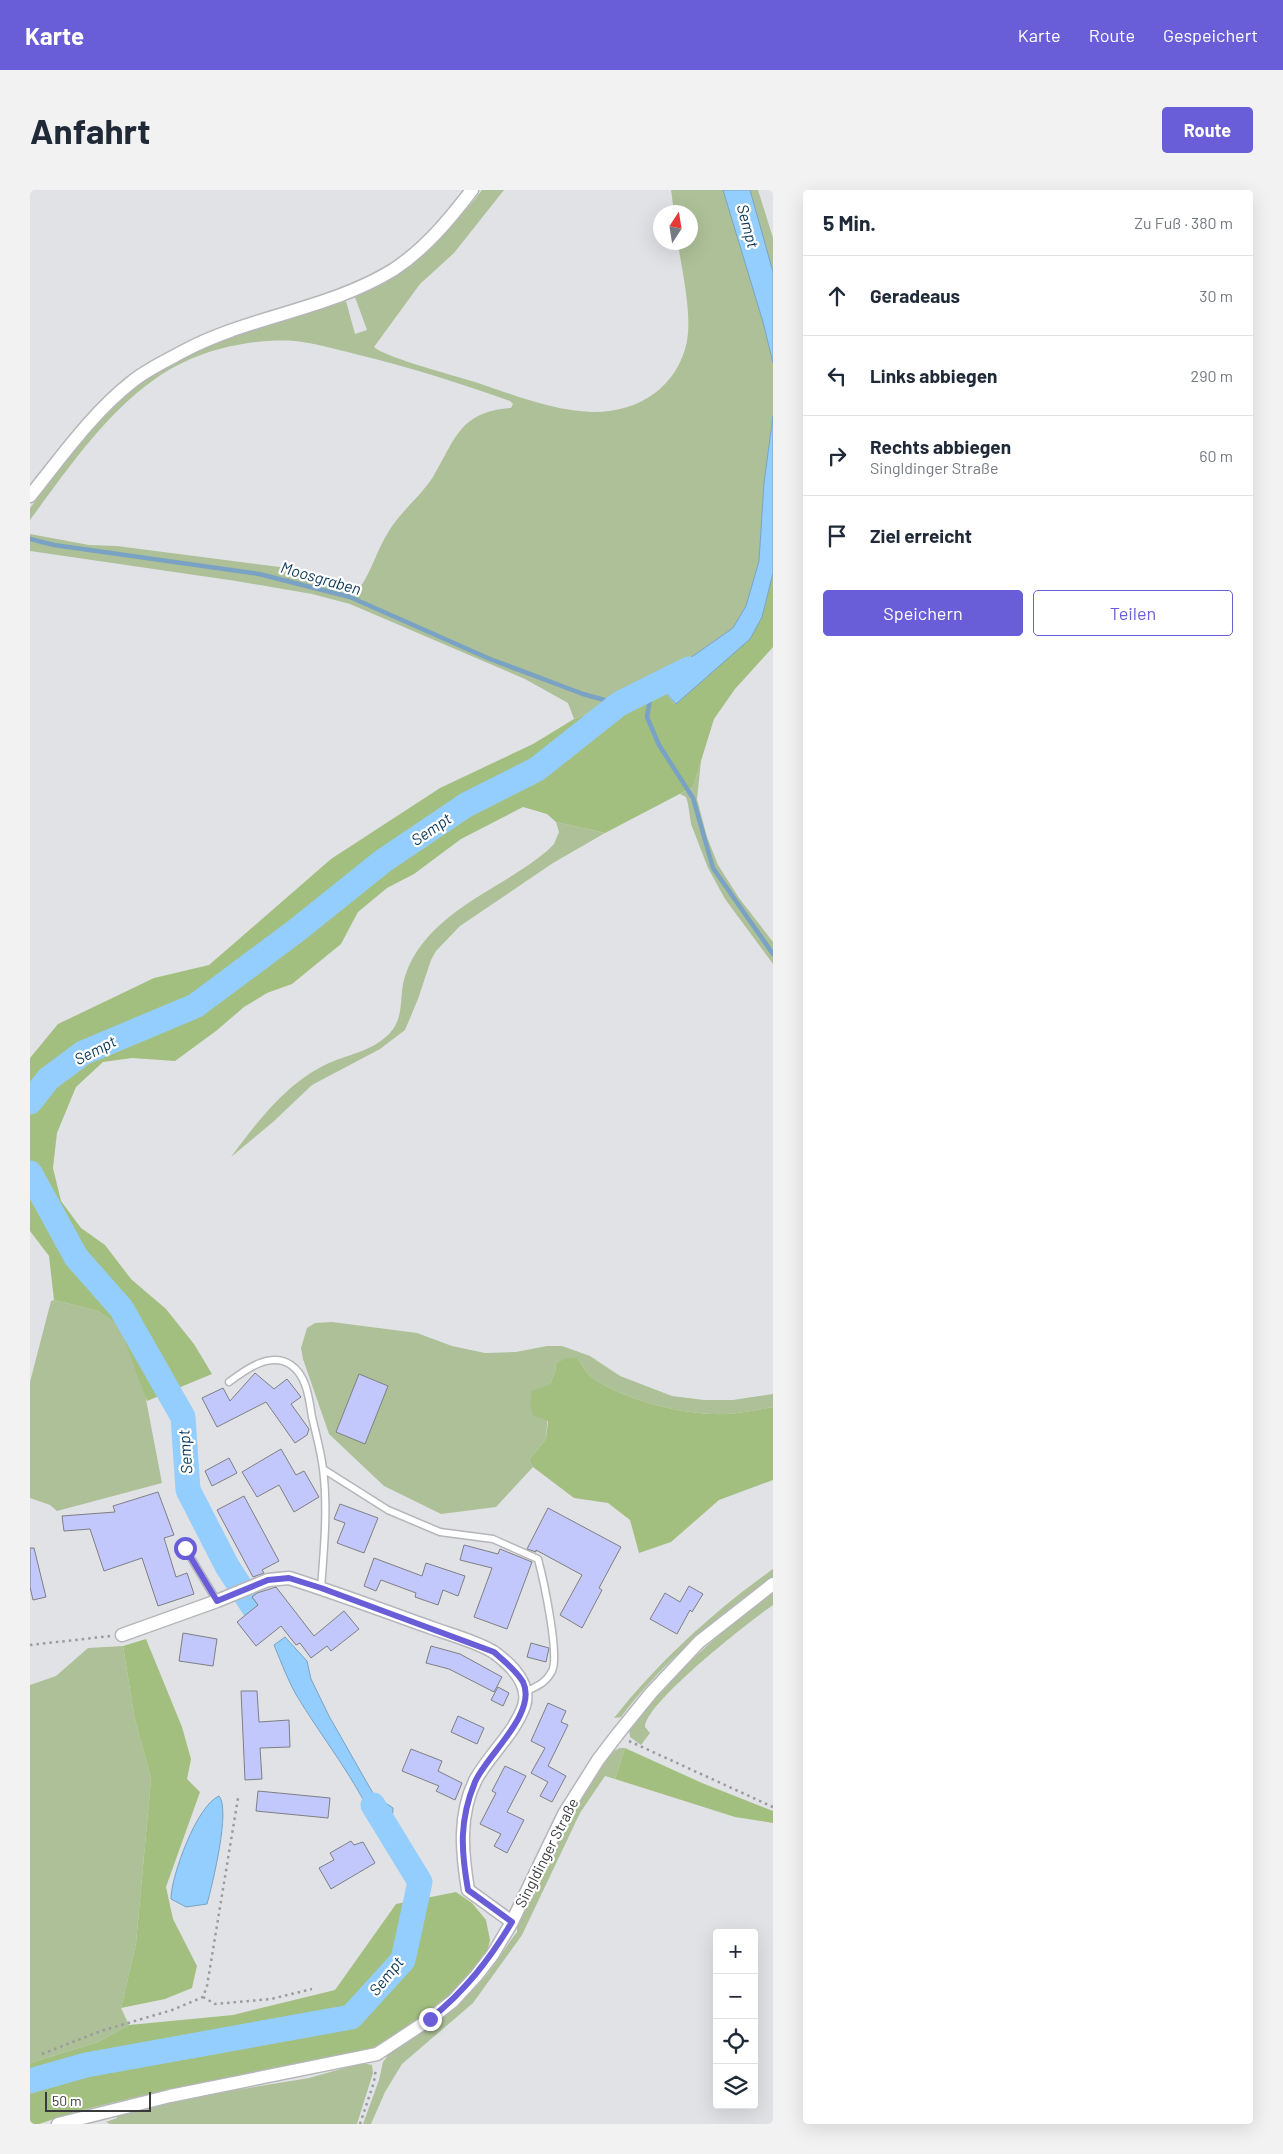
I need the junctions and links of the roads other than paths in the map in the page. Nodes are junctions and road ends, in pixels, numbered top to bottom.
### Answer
1 (472, 190) edge
2 (30, 496) edge
3 (229, 1382) dead end
4 (323, 1469) junction
5 (185, 1548) dead end
6 (773, 1584) edge
7 (321, 1588) junction
8 (217, 1601) junction
9 (122, 1635) road end
10 (525, 1692) junction
11 (512, 1922) junction
12 (58, 2124) edge

1 - 2 street
3 - 4 lane
4 - 7 lane
4 - 10 lane
5 - 8 lane
6 - 11 street, Singldinger Straße
7 - 8 street
7 - 10 street
8 - 9 street
10 - 11 street
11 - 12 street, Singldinger Straße

